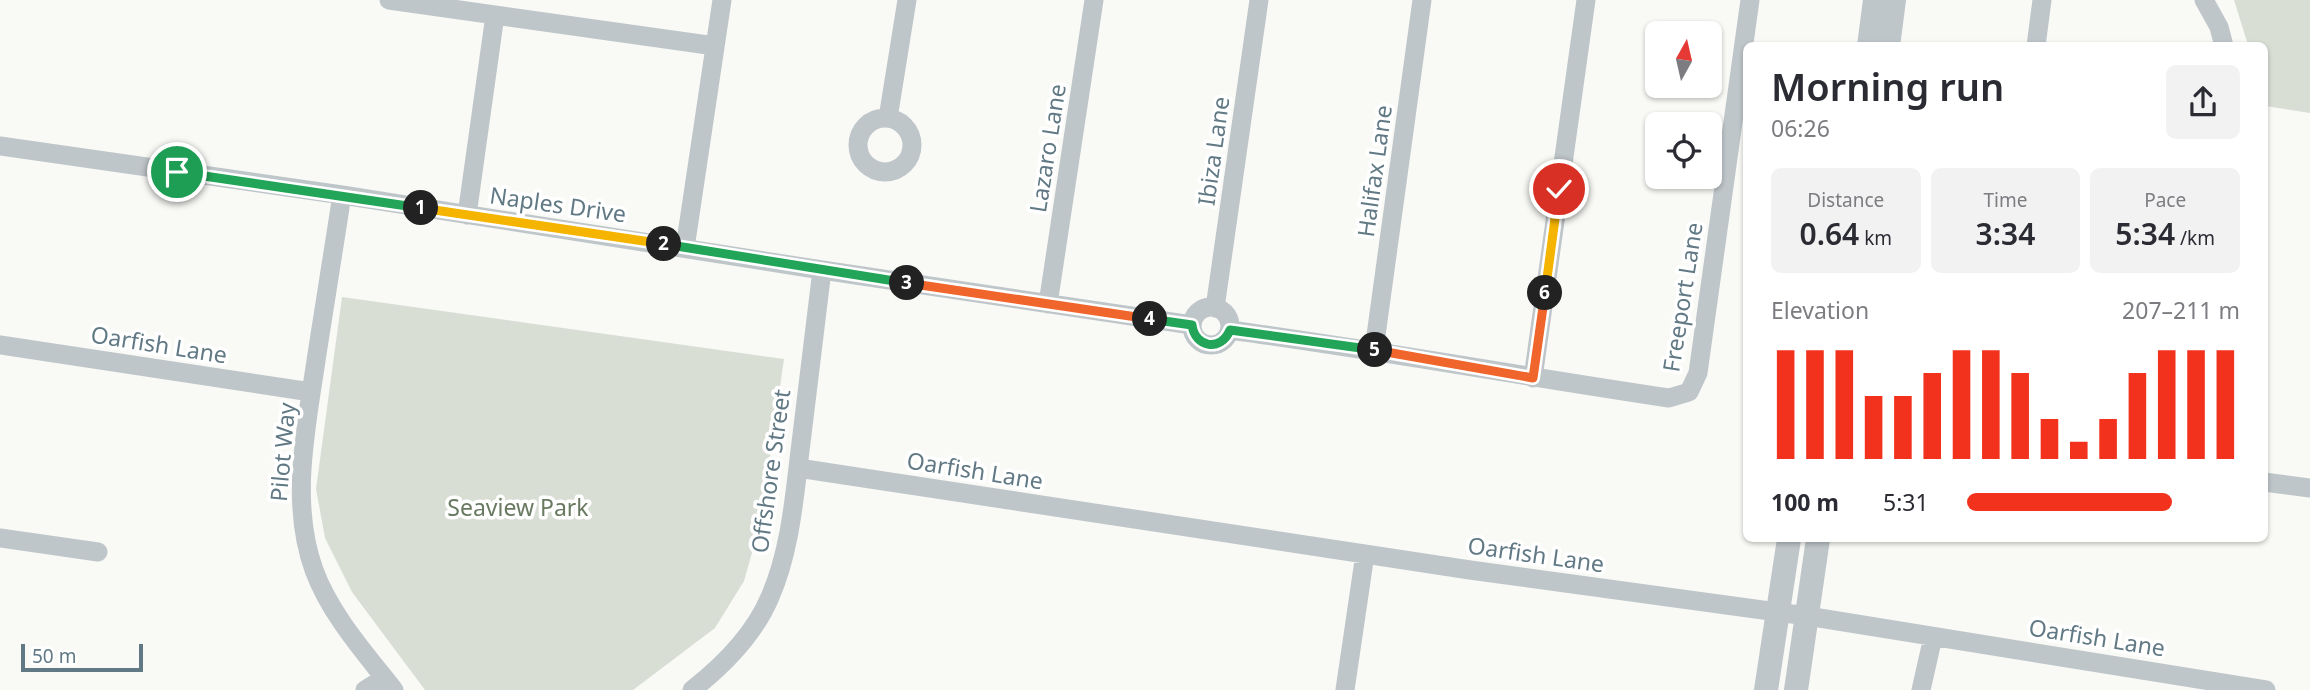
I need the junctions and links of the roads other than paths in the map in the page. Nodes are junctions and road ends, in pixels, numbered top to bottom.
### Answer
1 (389, 0) edge
2 (722, 0) edge
3 (907, 0) edge
4 (1094, 0) edge
5 (1259, 0) edge
6 (1422, 0) edge
7 (1586, 0) edge
8 (1749, 0) edge
9 (1875, 0) edge
10 (1894, 0) edge
11 (2042, 0) edge
12 (2204, 0) edge
13 (495, 15) junction
14 (1743, 42) edge
15 (1870, 42) edge
16 (1889, 42) edge
17 (2037, 42) edge
18 (2223, 42) edge
19 (1743, 44) edge
20 (715, 46) junction
21 (888, 118) dead end
22 (0, 146) edge
23 (342, 195) junction
24 (467, 215) junction
25 (685, 247) junction
26 (822, 270) junction
27 (1048, 304) junction
28 (1215, 308) junction
29 (1192, 325) junction
30 (1230, 330) junction
31 (0, 345) edge
32 (1374, 350) junction
33 (1533, 378) junction
34 (312, 392) junction
35 (798, 468) junction
36 (2268, 483) edge
37 (2310, 488) edge
38 (0, 538) edge
39 (1789, 542) edge
40 (1818, 542) edge
41 (97, 552) dead end
42 (1365, 554) junction
43 (1778, 612) junction
44 (1807, 616) junction
45 (1933, 637) junction
46 (389, 684) edge
47 (365, 690) edge
48 (692, 690) edge
49 (1345, 690) edge
50 (1766, 690) edge
51 (1796, 690) edge
52 (1921, 690) edge
53 (2266, 690) edge

1 - 13 street
2 - 20 street
3 - 21 street
4 - 27 street, Lazaro Lane
5 - 28 street, Ibiza Lane
6 - 32 street, Halifax Lane
7 - 33 street
8 - 14 street, Freeport Lane
9 - 15 street
10 - 16 street
11 - 17 street
12 - 18 street
13 - 20 street
13 - 24 street
19 - 33 street, Freeport Lane
20 - 25 street
22 - 23 street, Naples Drive
23 - 24 street, Naples Drive
23 - 34 street, Pilot Way
24 - 25 street, Naples Drive
25 - 26 street, Naples Drive
26 - 27 street, Naples Drive
26 - 35 street, Offshore Street
27 - 29 street, Naples Drive
28 - 29 street
28 - 30 street
29 - 30 street
30 - 32 street
31 - 34 street, Oarfish Lane
32 - 33 street
34 - 46 street, Pilot Way
35 - 42 street, Oarfish Lane
35 - 48 street, Offshore Street
36 - 37 street
38 - 41 street
39 - 43 street
40 - 44 street
42 - 43 street, Oarfish Lane
42 - 49 street
43 - 44 street, Oarfish Lane
43 - 50 street
44 - 45 street, Oarfish Lane
44 - 51 street
45 - 52 street
45 - 53 street, Oarfish Lane
46 - 47 street

